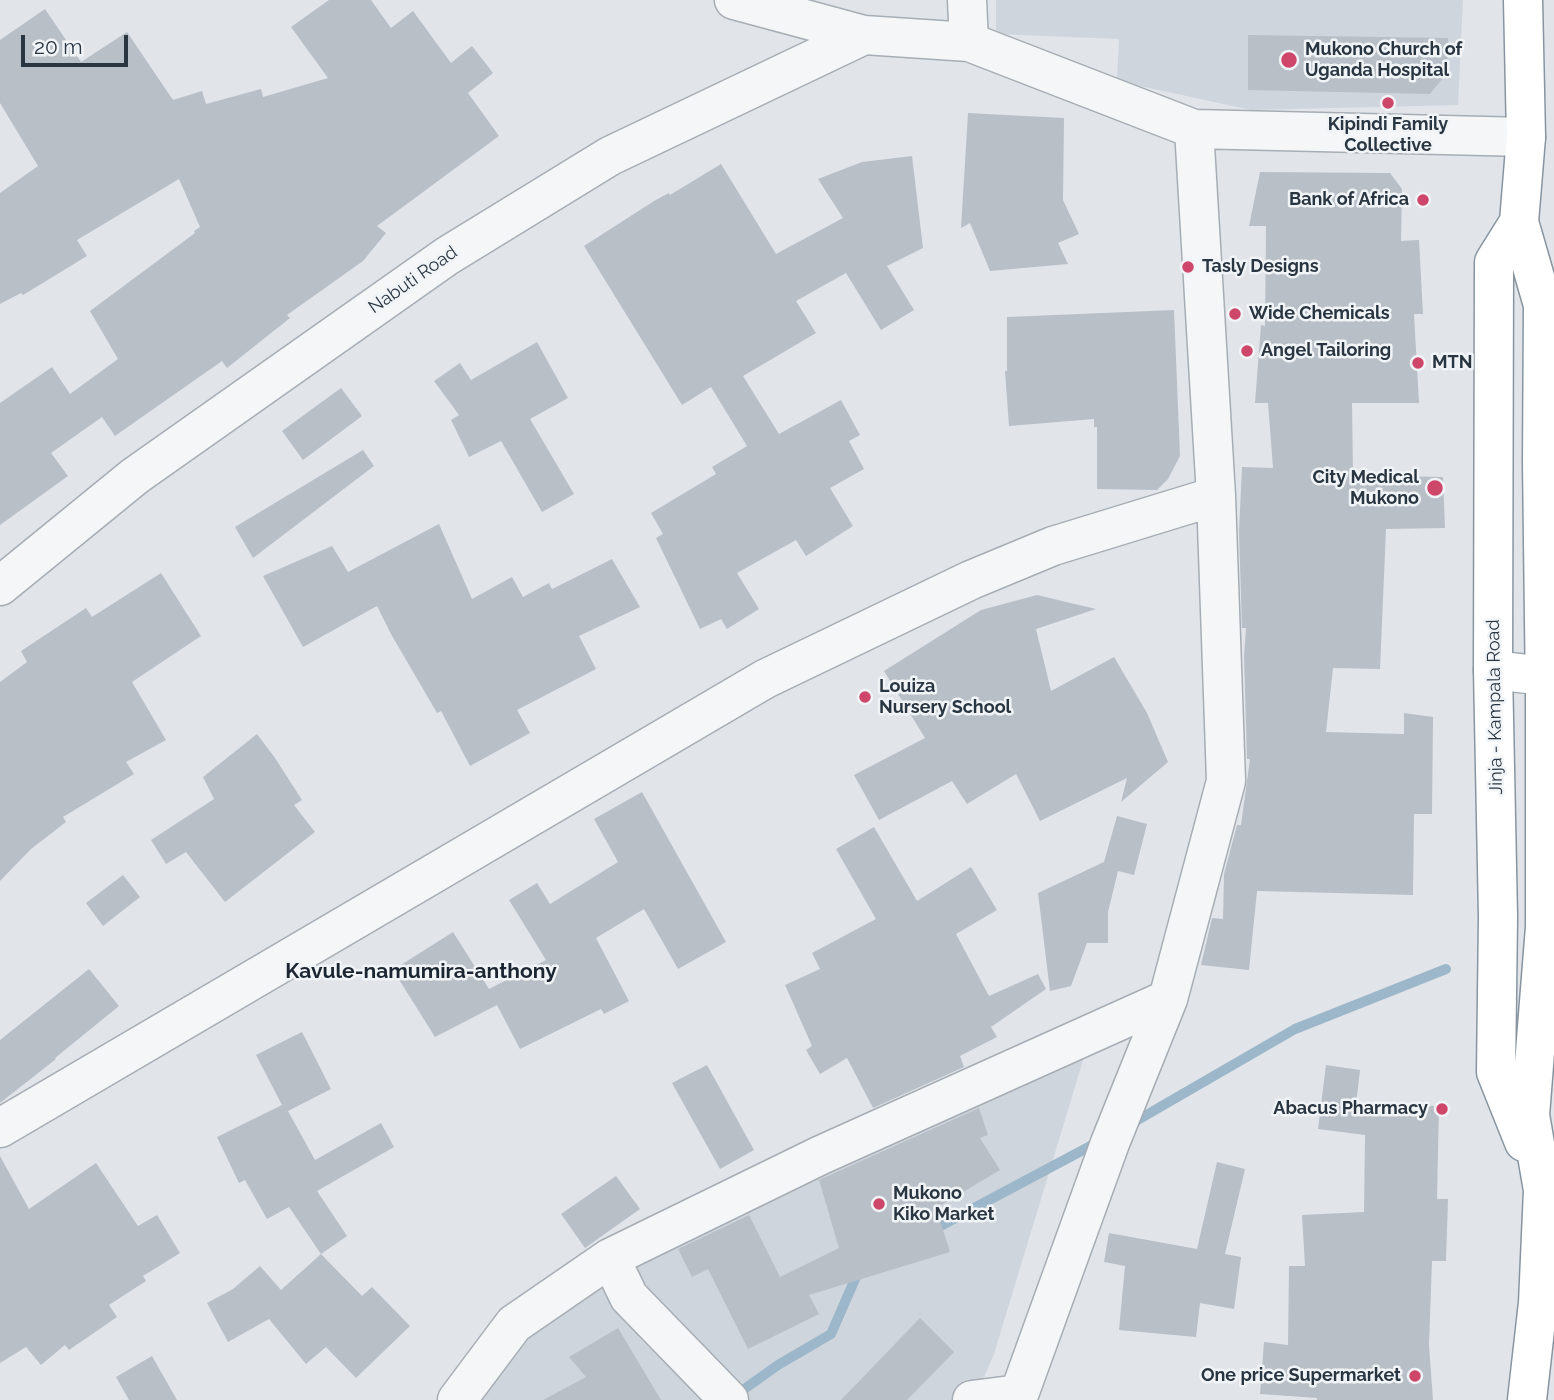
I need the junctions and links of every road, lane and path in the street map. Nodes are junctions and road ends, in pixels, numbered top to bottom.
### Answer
1 (734, 0) edge
2 (967, 0) edge
3 (1523, 0) edge
4 (864, 35) junction
5 (969, 42) junction
6 (1194, 129) junction
7 (1526, 137) junction
8 (1519, 222) junction
9 (1548, 478) edge
10 (1216, 496) junction
11 (0, 586) edge
12 (1494, 683) junction
13 (1550, 688) edge
14 (1550, 911) edge
15 (1168, 999) junction
16 (0, 1128) edge
17 (1543, 1190) junction
18 (610, 1258) junction
19 (1018, 1397) edge
20 (457, 1400) edge
21 (729, 1400) edge
22 (972, 1400) edge
23 (1527, 1400) edge

1 - 4 street
2 - 5 street
3 - 7 main road, Jinja - Kampala Road
4 - 5 street
4 - 11 street, Nabuti Road
5 - 6 street
6 - 7 street
6 - 10 street
7 - 8 main road, Jinja - Kampala Road
8 - 9 main road, Jinja - Kampala Road
8 - 12 main road, Jinja - Kampala Road
9 - 13 main road, Jinja - Kampala Road
10 - 15 street
10 - 16 street
12 - 13 main road
12 - 17 main road, Jinja - Kampala Road
13 - 14 main road, Jinja - Kampala Road
14 - 17 main road, Jinja - Kampala Road
15 - 18 street
15 - 19 street
17 - 23 main road, Jinja - Kampala Road
18 - 20 street
18 - 21 street
19 - 22 street

